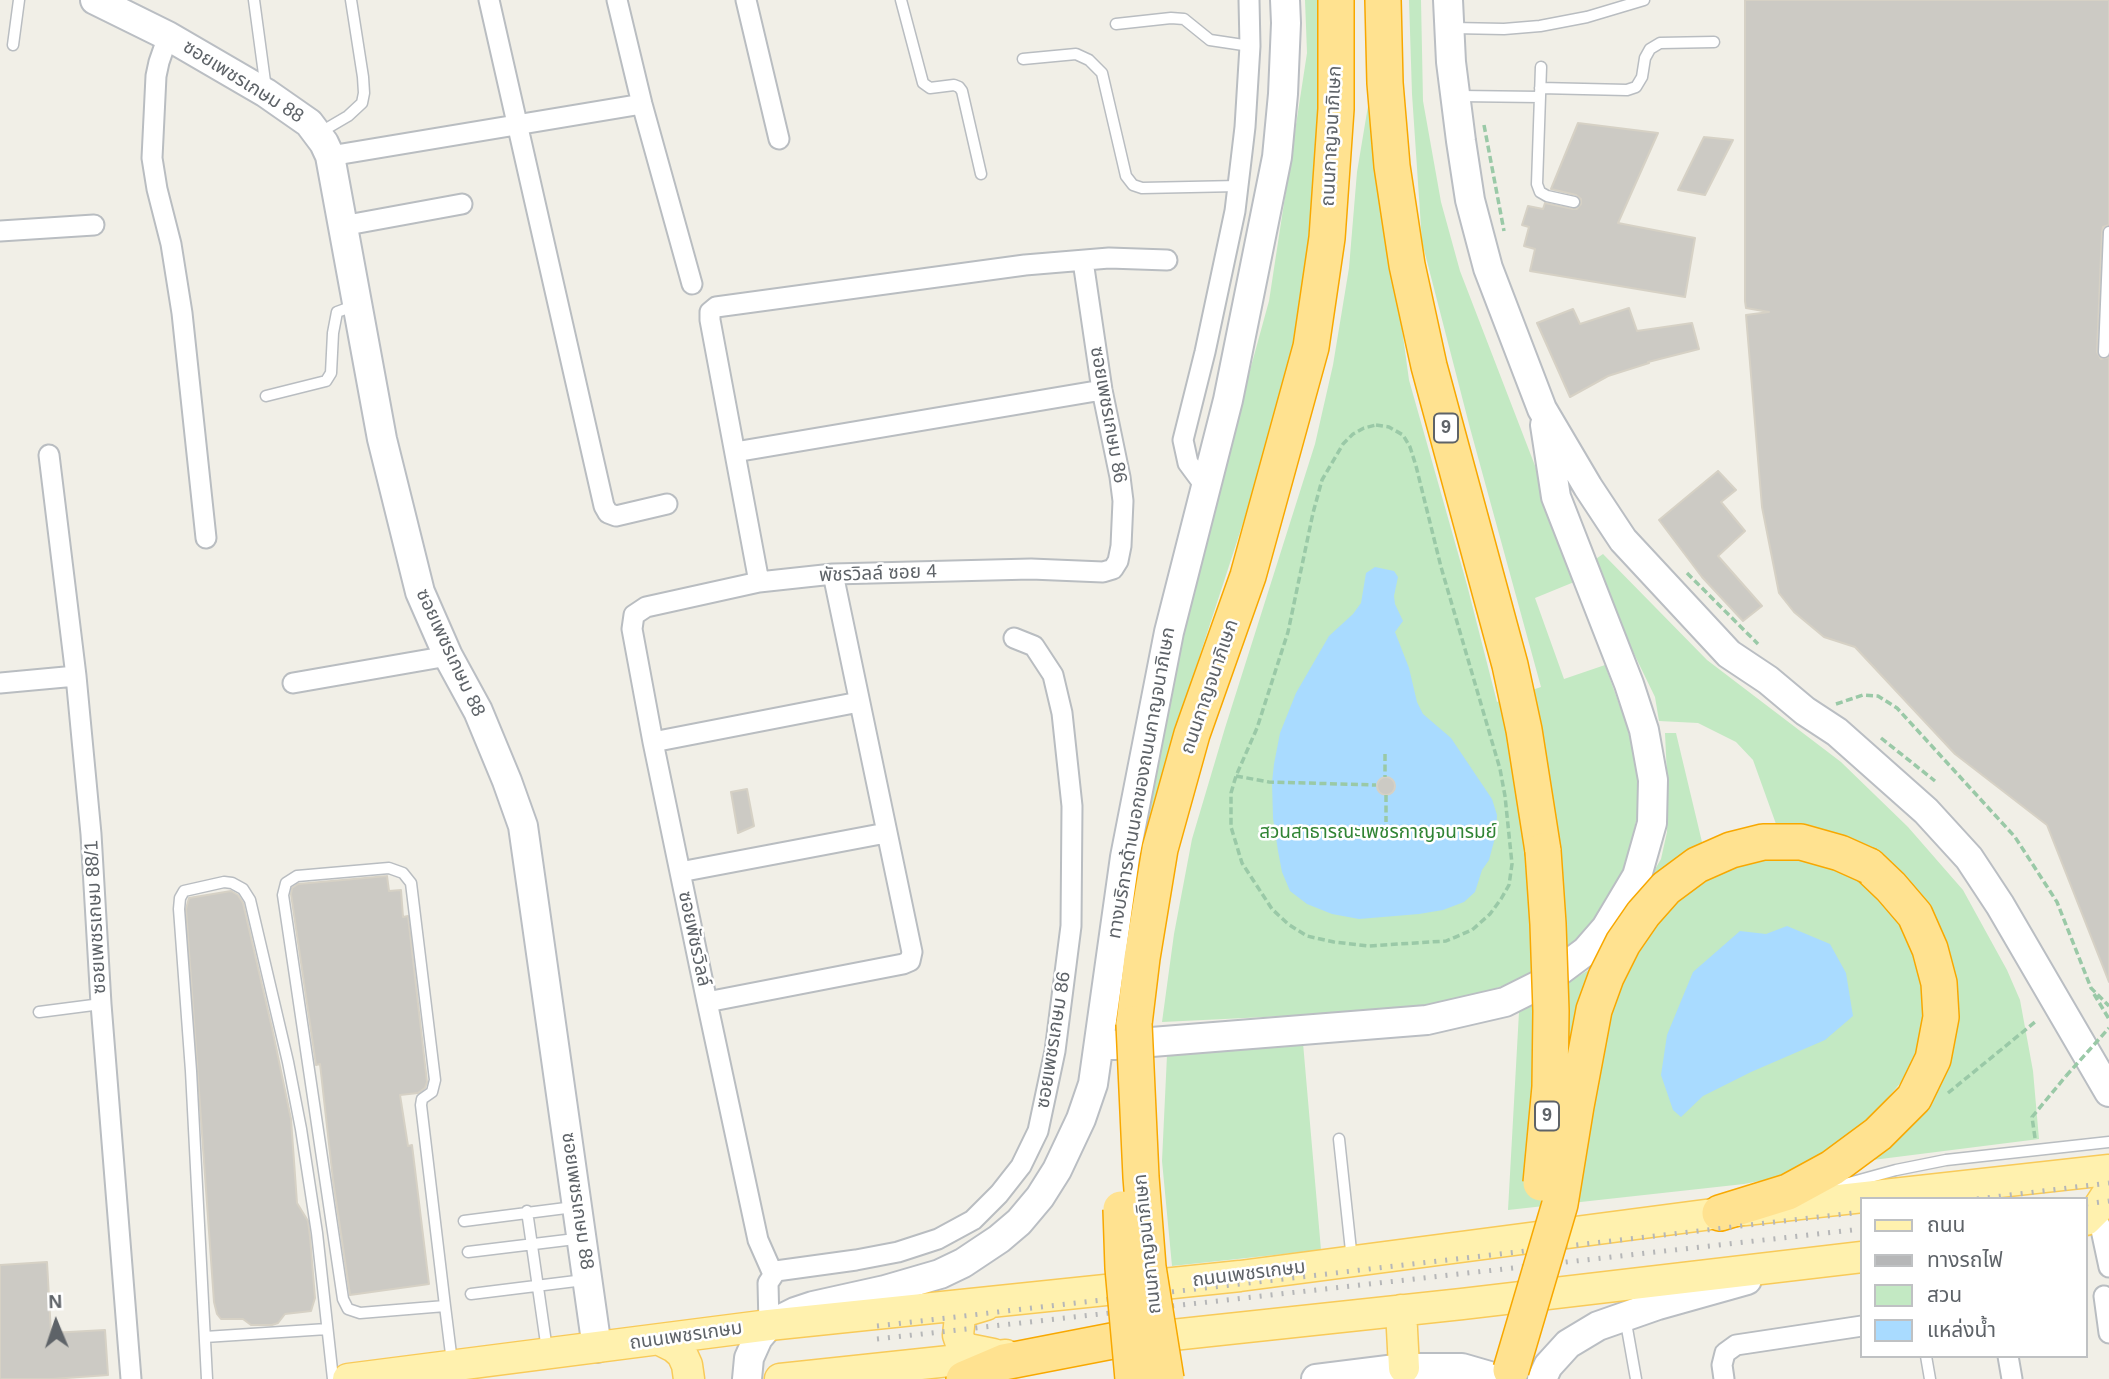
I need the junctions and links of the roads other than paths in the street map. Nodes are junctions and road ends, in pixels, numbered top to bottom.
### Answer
1 (19, 0) edge
2 (95, 0) edge
3 (254, 0) edge
4 (351, 0) edge
5 (489, 0) edge
6 (617, 0) edge
7 (746, 0) edge
8 (901, 0) edge
9 (1249, 0) edge
10 (1285, 0) edge
11 (1336, 0) edge
12 (1383, 0) edge
13 (1644, 0) edge
14 (1448, 14) edge
15 (1116, 24) dead end
16 (168, 36) junction
17 (1714, 43) dead end
18 (13, 45) dead end
19 (1251, 46) junction
20 (1023, 59) dead end
21 (1541, 67) dead end
22 (1540, 92) junction
23 (266, 93) junction
24 (1455, 96) junction
25 (642, 104) junction
26 (516, 126) junction
27 (779, 139) dead end
28 (323, 145) junction
29 (981, 174) dead end
30 (1238, 186) junction
31 (1574, 202) dead end
32 (462, 204) dead end
33 (94, 225) dead end
34 (342, 226) junction
35 (0, 231) edge
36 (2109, 232) edge
37 (1167, 260) dead end
38 (1083, 261) junction
39 (692, 284) dead end
40 (356, 305) junction
41 (1205, 352) junction
42 (2104, 352) dead end
43 (1237, 357) junction
44 (1102, 390) junction
45 (266, 396) dead end
46 (1542, 409) junction
47 (735, 452) junction
48 (49, 455) dead end
49 (1205, 486) junction
50 (667, 504) dead end
51 (206, 538) dead end
52 (1113, 569) joint
53 (832, 574) junction
54 (760, 582) junction
55 (646, 607) joint
56 (1014, 638) dead end
57 (448, 656) junction
58 (76, 676) junction
59 (0, 683) edge
60 (293, 683) dead end
61 (859, 702) junction
62 (653, 742) junction
63 (886, 833) junction
64 (680, 872) junction
65 (2046, 985) junction
66 (707, 1002) junction
67 (101, 1004) junction
68 (39, 1012) dead end
69 (1134, 1024) junction
70 (1099, 1046) junction
71 (2109, 1065) edge
72 (2109, 1092) edge
73 (1339, 1139) dead end
74 (2109, 1142) edge
75 (2109, 1170) edge
76 (296, 1182) dead end
77 (309, 1182) junction
78 (2109, 1191) edge
79 (1865, 1197) edge
80 (1860, 1198) edge
81 (1784, 1206) junction
82 (566, 1208) dead end
83 (527, 1212) junction
84 (1720, 1213) junction
85 (464, 1221) dead end
86 (2095, 1224) edge
87 (567, 1240) dead end
88 (532, 1244) junction
89 (468, 1252) dead end
90 (1860, 1257) edge
91 (1352, 1261) junction
92 (1824, 1262) junction
93 (2109, 1267) edge
94 (774, 1274) junction
95 (576, 1281) dead end
96 (538, 1287) junction
97 (471, 1294) dead end
98 (2100, 1296) edge
99 (992, 1303) junction
100 (445, 1306) junction
101 (1401, 1310) junction
102 (1625, 1316) junction
103 (769, 1325) junction
104 (1860, 1326) edge
105 (327, 1329) junction
106 (2109, 1333) edge
107 (205, 1337) junction
108 (660, 1340) junction
109 (1112, 1341) junction
110 (597, 1348) junction
111 (547, 1354) junction
112 (1000, 1356) junction
113 (1926, 1358) edge
114 (2008, 1358) edge
115 (452, 1366) junction
116 (1405, 1373) edge
117 (1515, 1377) edge
118 (131, 1379) edge
119 (207, 1379) edge
120 (332, 1379) edge
121 (348, 1379) edge
122 (689, 1379) edge
123 (747, 1379) edge
124 (780, 1379) edge
125 (964, 1379) edge
126 (1133, 1379) edge
127 (1166, 1379) edge
128 (1316, 1379) edge
129 (1636, 1379) edge
130 (1724, 1379) edge
131 (1930, 1379) edge
132 (2012, 1379) edge

1 - 18 lane
2 - 16 main road, ซอยเพชรเกษม 88
3 - 23 lane
4 - 28 lane
5 - 26 street
6 - 25 street
7 - 27 street
8 - 29 lane
9 - 19 street
10 - 43 main road, ทางบริการด้านนอกของถนนกาญจนาภิเษก
11 - 69 highway, ถนนกาญจนาภิเษก
12 - 117 highway, 9, bridge
13 - 14 lane
14 - 24 main road
15 - 19 lane
16 - 23 main road, ซอยเพชรเกษม 88
16 - 51 street
17 - 22 lane
19 - 30 street
20 - 30 lane
21 - 22 lane
22 - 24 lane
22 - 31 lane
23 - 28 main road, ซอยเพชรเกษม 88
24 - 46 main road
25 - 26 street
25 - 39 street
26 - 28 street
26 - 50 street
28 - 34 main road, ซอยเพชรเกษม 88
30 - 41 street
32 - 34 street
33 - 35 street
34 - 40 main road, ซอยเพชรเกษม 88
36 - 42 lane
37 - 38 street
38 - 44 street, ซอยเพชรเกษม 86
38 - 47 street
40 - 45 lane
40 - 57 main road, ซอยเพชรเกษม 88
41 - 43 street
41 - 49 street
43 - 49 main road, ทางบริการด้านนอกของถนนกาญจนาภิเษก
44 - 47 street
44 - 52 street, ซอยเพชรเกษม 86
46 - 65 main road
46 - 70 main road
47 - 54 street
48 - 58 street, ซอยเพชรเกษม 88/1
49 - 70 main road, ทางบริการด้านนอกของถนนกาญจนาภิเษก
52 - 53 street, พัชรวิลล์ ซอย 4
53 - 54 street, พัชรวิลล์ ซอย 4
53 - 61 street
54 - 55 street, พัชรวิลล์ ซอย 4
55 - 62 street, ซอยพัชรวิลล์
56 - 94 street, ซอยเพชรเกษม 86
57 - 60 street
57 - 110 main road, ซอยเพชรเกษม 88
58 - 59 street
58 - 67 street, ซอยเพชรเกษม 88/1
61 - 62 street
61 - 63 street
62 - 64 street, ซอยพัชรวิลล์
63 - 64 street
63 - 66 street
64 - 66 street, ซอยพัชรวิลล์
65 - 71 main road
65 - 72 main road
66 - 94 street, ซอยพัชรวิลล์
67 - 68 lane
67 - 118 street, ซอยเพชรเกษม 88/1
69 - 126 highway, bridge
69 - 127 highway, ถนนกาญจนาภิเษก, bridge
70 - 103 main road, ทางบริการด้านนอกของถนนกาญจนาภิเษก
73 - 91 lane
74 - 81 lane
75 - 79 main road, ถนนเพชรเกษม
76 - 77 lane
77 - 105 lane
77 - 107 lane
78 - 86 main road
80 - 81 main road, ถนนเพชรเกษม
81 - 84 main road, ถนนเพชรเกษม
82 - 83 lane
83 - 85 lane
83 - 88 lane
84 - 91 main road, ถนนเพชรเกษม
84 - 117 highway, bridge
86 - 93 street
87 - 88 lane
88 - 89 lane
88 - 96 lane
90 - 92 main road
91 - 99 main road, ถนนเพชรเกษม
92 - 101 main road
92 - 102 main road
94 - 103 street
95 - 96 lane
96 - 97 lane
96 - 111 lane
98 - 106 street
99 - 103 main road, ถนนเพชรเกษม
99 - 112 main road
100 - 100 lane
100 - 115 lane
101 - 109 main road
101 - 116 main road
102 - 117 main road
102 - 129 lane
103 - 108 main road, ถนนเพชรเกษม
103 - 123 main road
104 - 130 street
105 - 107 lane
105 - 120 lane
107 - 119 lane
108 - 110 main road, ถนนเพชรเกษม
108 - 122 main road
109 - 112 main road
109 - 125 highway
110 - 111 main road, ถนนเพชรเกษม
111 - 115 main road, ถนนเพชรเกษม
112 - 124 main road
113 - 131 lane
114 - 132 street
115 - 121 main road, ถนนเพชรเกษม
116 - 117 main road
116 - 128 main road

